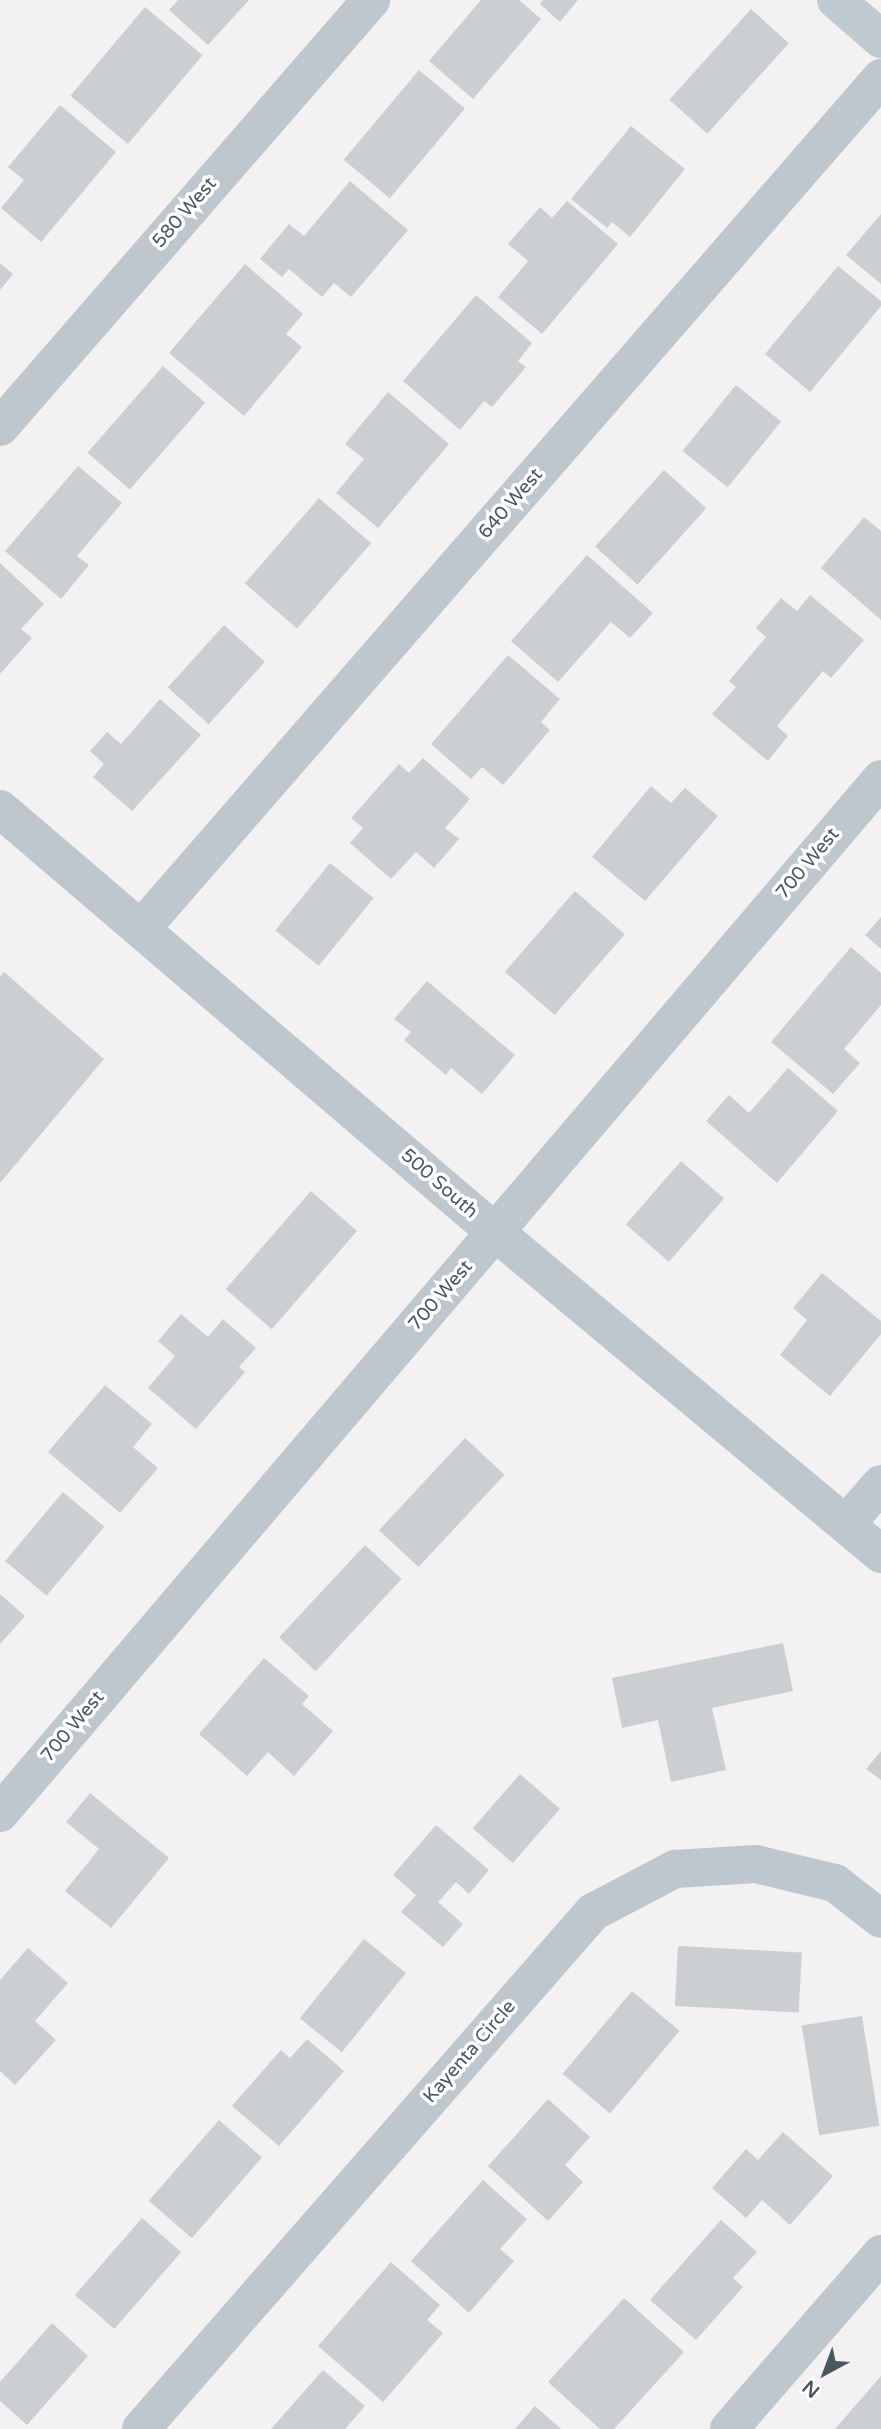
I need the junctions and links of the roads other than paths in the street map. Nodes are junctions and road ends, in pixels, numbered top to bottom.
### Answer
1 (371, 0) edge
2 (836, 0) edge
3 (881, 39) edge
4 (881, 78) edge
5 (0, 427) edge
6 (881, 779) edge
7 (0, 809) edge
8 (141, 929) junction
9 (495, 1232) junction
10 (881, 1484) edge
11 (846, 1524) junction
12 (881, 1554) edge
13 (0, 1812) edge
14 (881, 1919) edge
15 (881, 2254) edge
16 (141, 2429) edge
17 (729, 2429) edge

1 - 5 street, 580 West
2 - 3 main road
4 - 8 street, 640 West
6 - 9 street, 700 West
7 - 8 street, 500 South
8 - 9 street, 500 South
9 - 11 street, 500 South
9 - 13 street, 700 West
10 - 11 street
11 - 12 street, 500 South
14 - 16 street, Kayenta Circle
15 - 17 street

